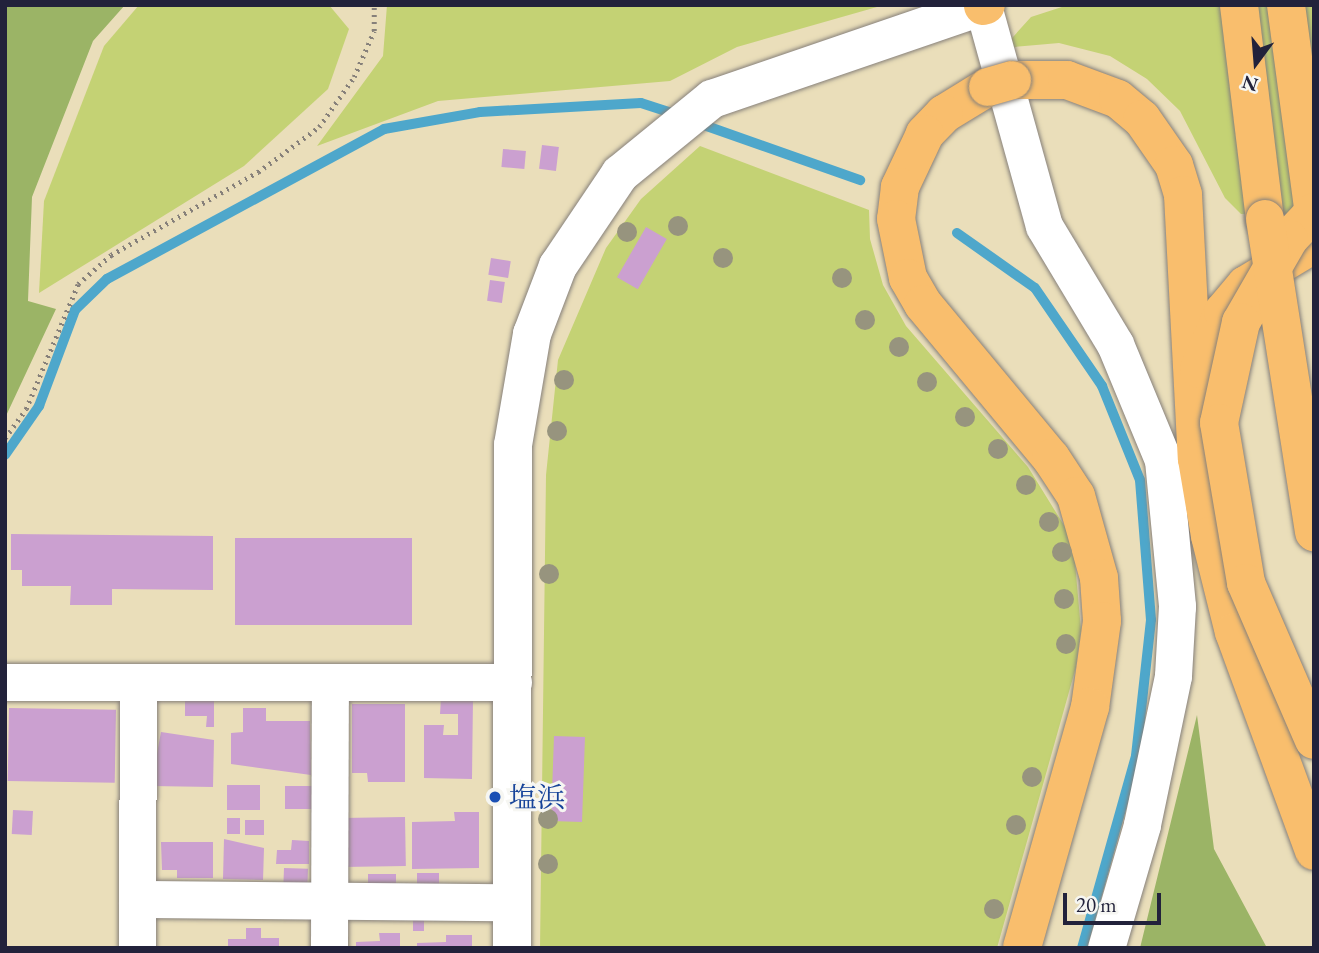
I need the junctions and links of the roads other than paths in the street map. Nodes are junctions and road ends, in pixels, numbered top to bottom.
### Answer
1 (1239, 5) edge
2 (1286, 5) edge
3 (985, 6) edge
4 (1314, 213) edge
5 (1314, 244) edge
6 (1196, 381) junction
7 (1314, 532) edge
8 (5, 682) edge
9 (513, 682) junction
10 (330, 684) junction
11 (138, 686) junction
12 (1314, 740) edge
13 (1314, 851) edge
14 (137, 900) junction
15 (329, 901) junction
16 (512, 902) junction
17 (137, 948) edge
18 (329, 948) edge
19 (512, 948) edge
20 (1022, 948) edge
21 (1107, 948) edge

1 - 7 highway, bridge
2 - 4 highway, bridge
3 - 9 street
3 - 21 street
4 - 12 highway, bridge
5 - 6 highway
6 - 13 highway
6 - 20 highway
8 - 11 street
9 - 10 street
9 - 16 street
10 - 11 street
10 - 15 street
11 - 14 street
14 - 15 street
14 - 17 street
15 - 16 street
15 - 18 street
16 - 19 street

